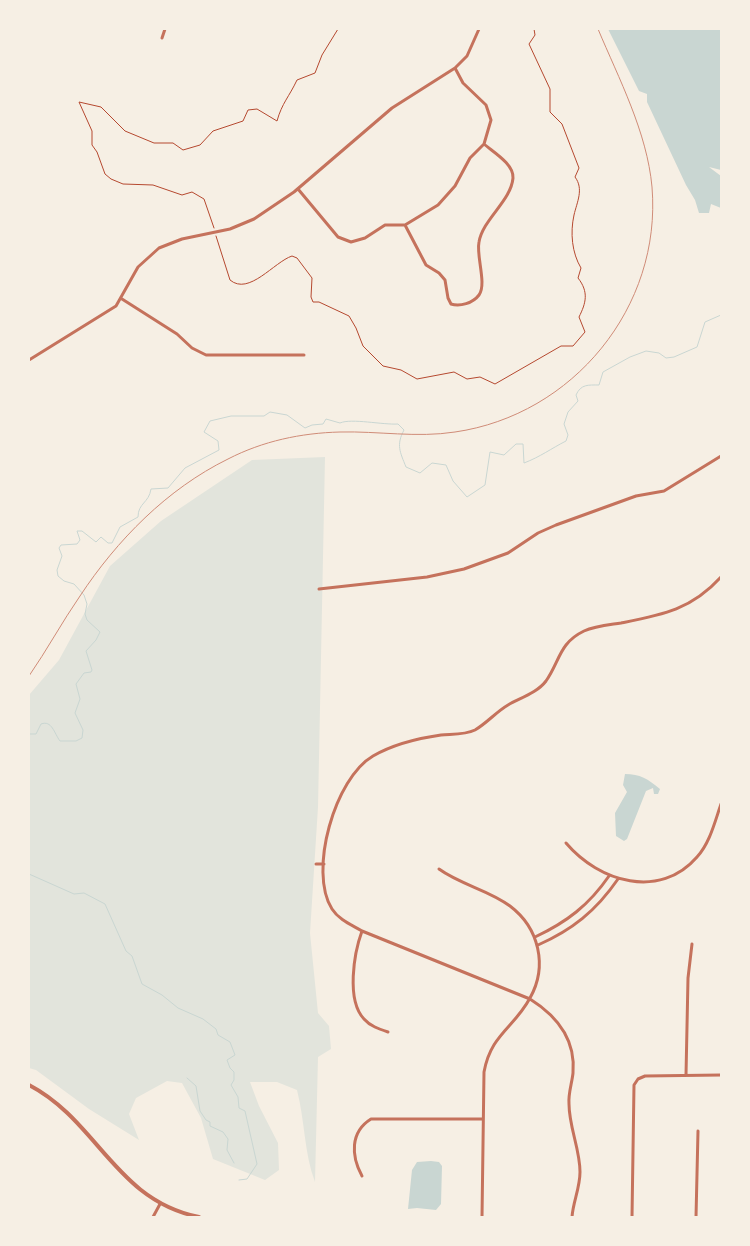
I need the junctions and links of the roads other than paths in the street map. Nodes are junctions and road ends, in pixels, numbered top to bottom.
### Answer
1 (165, 29) edge
2 (479, 29) edge
3 (162, 38) dead end
4 (455, 68) junction
5 (484, 144) junction
6 (298, 189) junction
7 (406, 225) junction
8 (122, 299) junction
9 (304, 355) dead end
10 (29, 360) edge
11 (721, 456) edge
12 (721, 577) edge
13 (319, 589) dead end
14 (721, 804) edge
15 (566, 843) dead end
16 (316, 864) dead end
17 (324, 864) junction
18 (439, 869) dead end
19 (609, 876) junction
20 (618, 879) junction
21 (362, 931) junction
22 (535, 936) junction
23 (692, 944) dead end
24 (538, 946) junction
25 (530, 999) junction
26 (388, 1032) dead end
27 (686, 1075) junction
28 (721, 1076) edge
29 (29, 1085) edge
30 (483, 1118) junction
31 (698, 1132) dead end
32 (362, 1176) dead end
33 (160, 1204) junction
34 (153, 1217) edge
35 (199, 1217) edge
36 (482, 1217) edge
37 (572, 1217) edge
38 (632, 1217) edge
39 (696, 1217) edge

1 - 3 street
2 - 4 street
4 - 5 street
4 - 6 street
5 - 7 street
5 - 7 street
6 - 7 street
6 - 8 street
8 - 9 street
8 - 10 street
11 - 13 street
12 - 17 street
14 - 20 street
15 - 19 street
16 - 17 street
17 - 21 street
18 - 22 street
19 - 20 street
19 - 22 street
20 - 24 street
21 - 25 street
21 - 26 street
22 - 24 street
23 - 27 street
24 - 25 street
25 - 30 street
25 - 37 street
27 - 28 street
27 - 38 street
29 - 33 street
30 - 32 street
30 - 36 street
31 - 39 street
33 - 34 street
33 - 35 street

